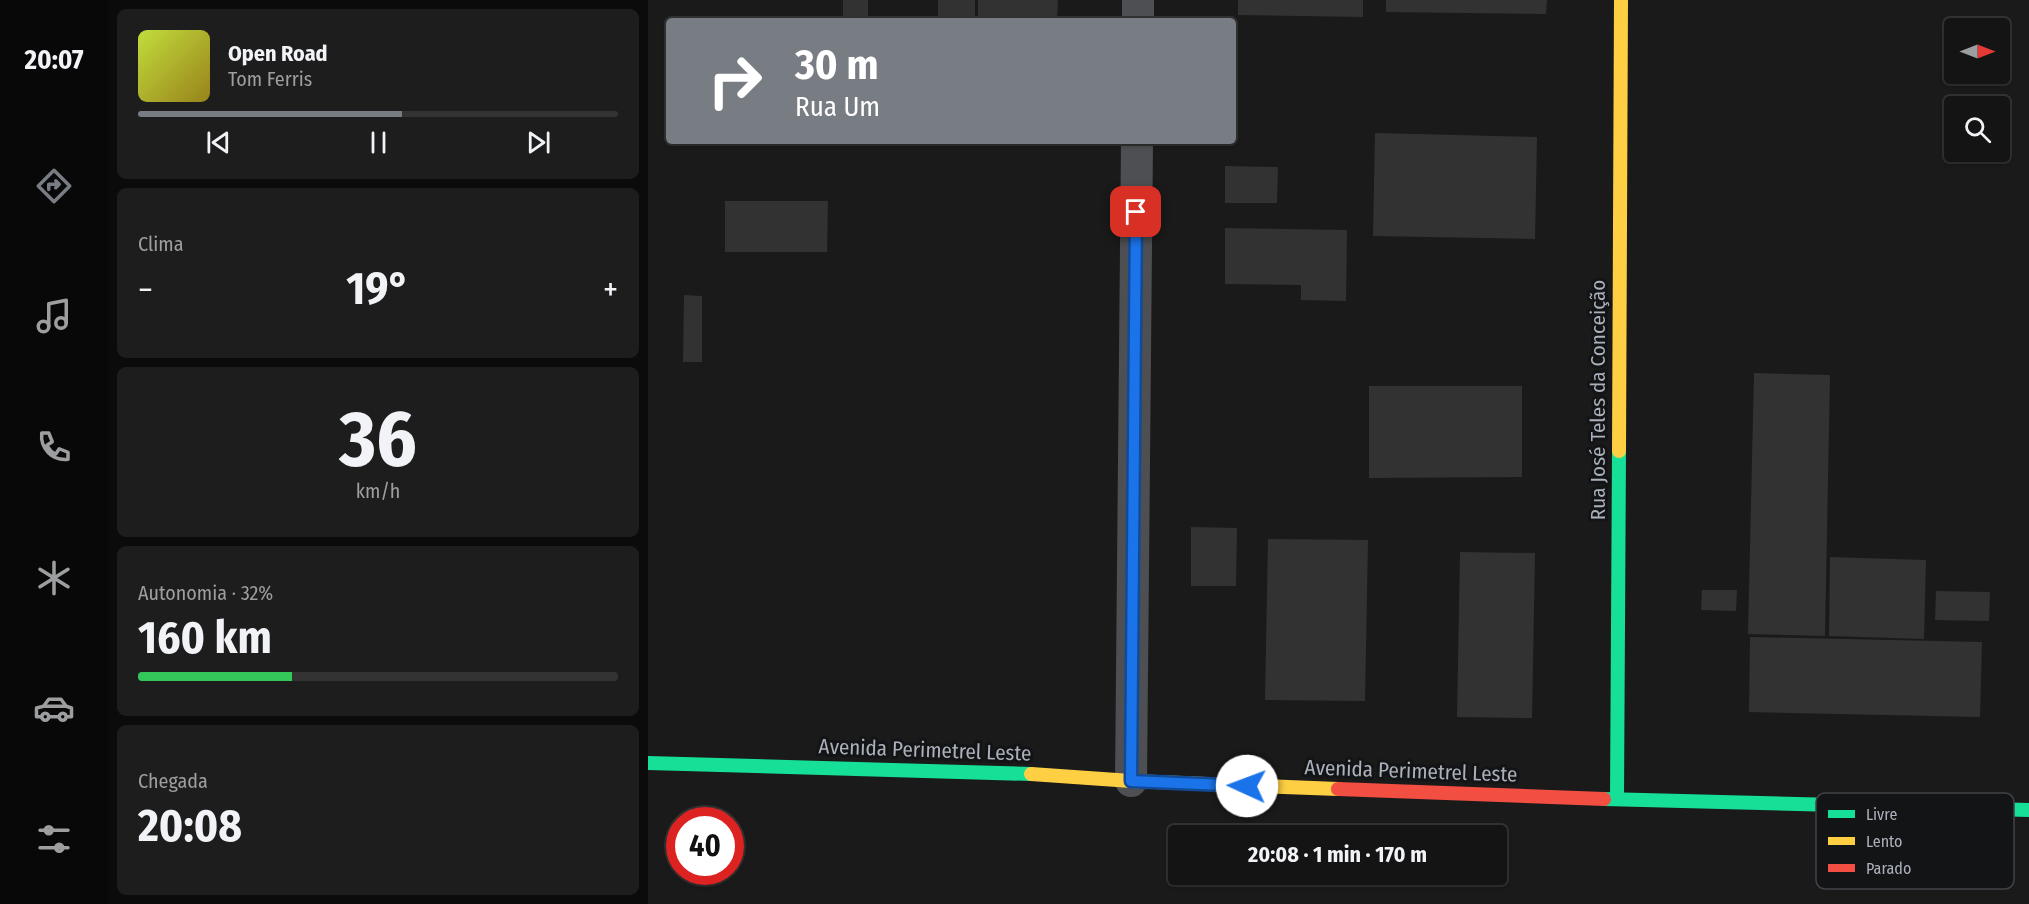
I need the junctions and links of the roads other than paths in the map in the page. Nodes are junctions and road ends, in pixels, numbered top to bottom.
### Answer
1 (1138, 0) edge
2 (1621, 0) edge
3 (1138, 18) edge
4 (1137, 144) edge
5 (648, 763) edge
6 (1131, 781) junction
7 (1617, 799) junction
8 (1816, 804) edge
9 (2014, 810) edge
10 (2029, 810) edge

1 - 3 street
2 - 7 street, Rua José Teles da Conceição
4 - 6 street
5 - 6 street, Avenida Perimetrel Leste
6 - 7 street, Avenida Perimetrel Leste
7 - 8 street, Avenida Perimetrel Leste
9 - 10 street, Avenida Perimetrel Leste

